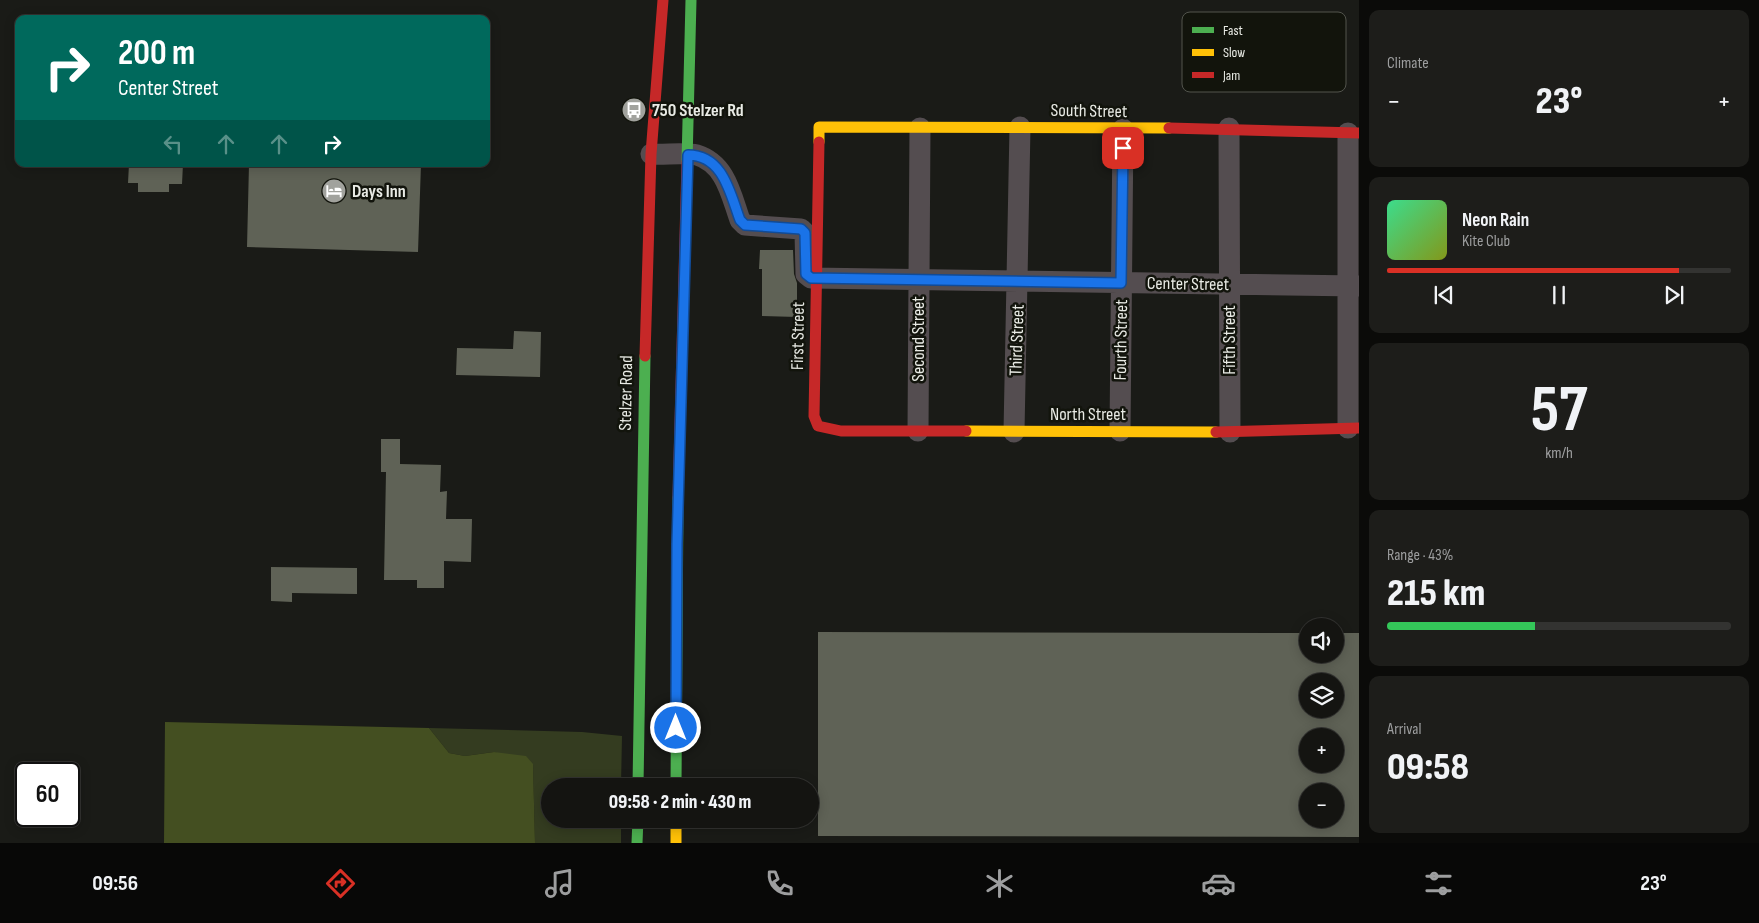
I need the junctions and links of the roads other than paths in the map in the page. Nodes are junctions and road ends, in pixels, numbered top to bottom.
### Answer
1 (662, 0) edge
2 (691, 0) edge
3 (819, 127) joint
4 (1020, 127) junction
5 (920, 128) junction
6 (1229, 128) junction
7 (1123, 129) junction
8 (1354, 133) edge
9 (651, 154) junction
10 (688, 155) junction
11 (817, 279) junction
12 (918, 279) junction
13 (1019, 282) junction
14 (1121, 283) junction
15 (1229, 285) junction
16 (1353, 286) edge
17 (818, 426) joint
18 (1354, 428) edge
19 (918, 431) junction
20 (1120, 431) junction
21 (1014, 432) junction
22 (1230, 432) junction
23 (638, 778) edge
24 (676, 778) edge
25 (638, 828) edge
26 (676, 828) edge
27 (638, 843) edge
28 (676, 843) edge

1 - 9 main road, Stelzer Road
2 - 10 main road
3 - 5 main road, South Street
3 - 11 main road, First Street
4 - 5 main road, South Street
4 - 7 main road, South Street
4 - 13 street, Third Street
5 - 12 street, Second Street
6 - 7 main road, South Street
6 - 8 main road, South Street
6 - 15 street, Fifth Street
7 - 14 street, Fourth Street
8 - 16 street
9 - 10 street
9 - 23 main road, Stelzer Road
10 - 11 street
10 - 24 main road
11 - 12 street, Center Street
11 - 17 main road, First Street
12 - 13 street, Center Street
12 - 19 street, Second Street
13 - 14 street, Center Street
13 - 21 street, Third Street
14 - 15 street, Center Street
14 - 20 street, Fourth Street
15 - 16 street, Center Street
15 - 22 street, Fifth Street
16 - 18 street
17 - 19 main road, North Street
18 - 22 main road, North Street
19 - 21 main road, North Street
20 - 21 main road, North Street
20 - 22 main road, North Street
25 - 27 main road
26 - 28 main road

